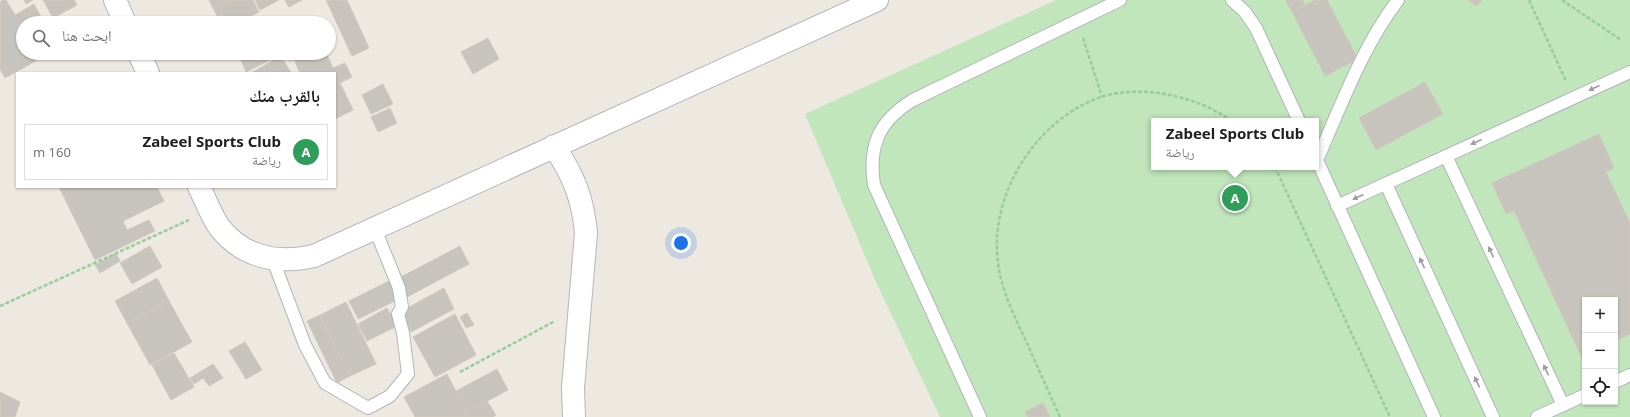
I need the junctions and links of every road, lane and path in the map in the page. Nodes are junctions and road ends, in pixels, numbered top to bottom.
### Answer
1 (115, 0) edge
2 (877, 0) edge
3 (1120, 0) edge
4 (1232, 0) edge
5 (1398, 0) edge
6 (1529, 0) edge
7 (1562, 0) edge
8 (122, 16) edge
9 (1077, 21) junction
10 (1621, 40) dead end
11 (142, 60) edge
12 (148, 72) edge
13 (1630, 72) edge
14 (1102, 97) junction
15 (1574, 98) junction
16 (1226, 118) edge
17 (1298, 118) edge
18 (554, 146) junction
19 (1319, 153) edge
20 (1446, 156) junction
21 (1319, 166) edge
22 (1276, 170) edge
23 (1386, 184) junction
24 (199, 188) edge
25 (1337, 206) junction
26 (210, 210) junction
27 (375, 229) junction
28 (272, 260) junction
29 (0, 306) edge
30 (580, 308) junction
31 (460, 372) dead end
32 (1630, 375) edge
33 (1618, 381) edge
34 (1582, 396) edge
35 (1563, 405) junction
36 (574, 417) edge
37 (980, 417) edge
38 (1060, 417) edge
39 (1390, 417) edge
40 (1434, 417) edge
41 (1493, 417) edge
42 (1537, 417) edge

1 - 8 street
2 - 18 street
3 - 9 lane
4 - 17 lane
5 - 19 lane
6 - 15 path
7 - 10 path
9 - 14 path
9 - 37 lane
11 - 12 street
13 -> 15 lane
14 - 16 path
14 - 38 path
15 -> 20 lane
18 - 27 street
18 - 30 street
20 - 23 lane
35 -> 20 lane
21 - 25 lane
22 - 39 path
23 -> 25 lane
41 -> 23 lane
24 - 26 street
25 - 40 lane
26 - 28 street
26 - 29 path
27 - 28 street
27 - 28 lane
30 - 31 path
30 - 36 street
32 - 33 lane
34 - 35 lane
35 - 42 lane

